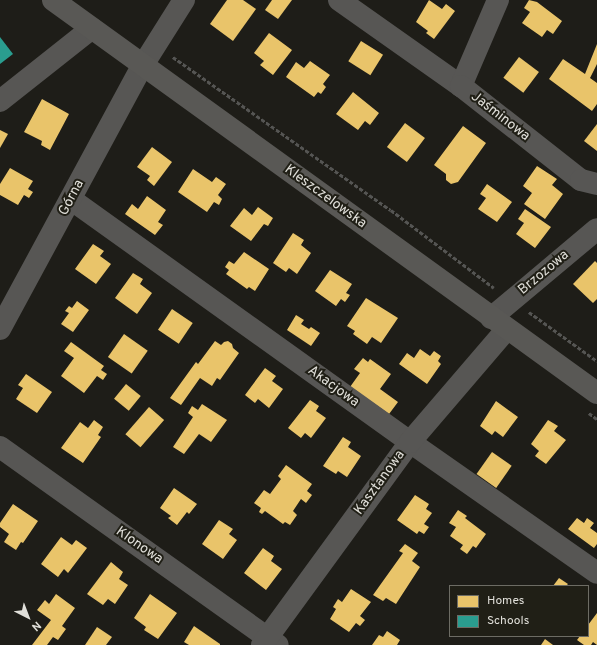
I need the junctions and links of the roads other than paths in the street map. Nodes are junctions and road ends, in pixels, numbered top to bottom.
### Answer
1 (53, 0) edge
2 (184, 0) edge
3 (338, 0) edge
4 (498, 0) edge
5 (92, 28) junction
6 (143, 65) junction
7 (461, 86) junction
8 (0, 102) edge
9 (597, 184) edge
10 (72, 200) junction
11 (597, 228) edge
12 (499, 323) junction
13 (0, 329) edge
14 (597, 393) edge
15 (410, 442) junction
16 (0, 447) edge
17 (597, 573) edge
18 (269, 642) edge

1 - 5 main road, Kleszczelowska
2 - 6 street, Górna
3 - 7 street
4 - 7 street, Jaśminowa
5 - 6 main road, Kleszczelowska
5 - 8 street
6 - 10 street, Górna
6 - 12 main road, Kleszczelowska
7 - 9 street, Jaśminowa
10 - 13 street, Górna
10 - 15 street, Akacjowa
11 - 12 street, Brzozowa
12 - 14 main road, Kleszczelowska
12 - 15 street, Kasztanowa
15 - 17 street, Akacjowa
15 - 18 street, Kasztanowa
16 - 18 street, Klonowa

